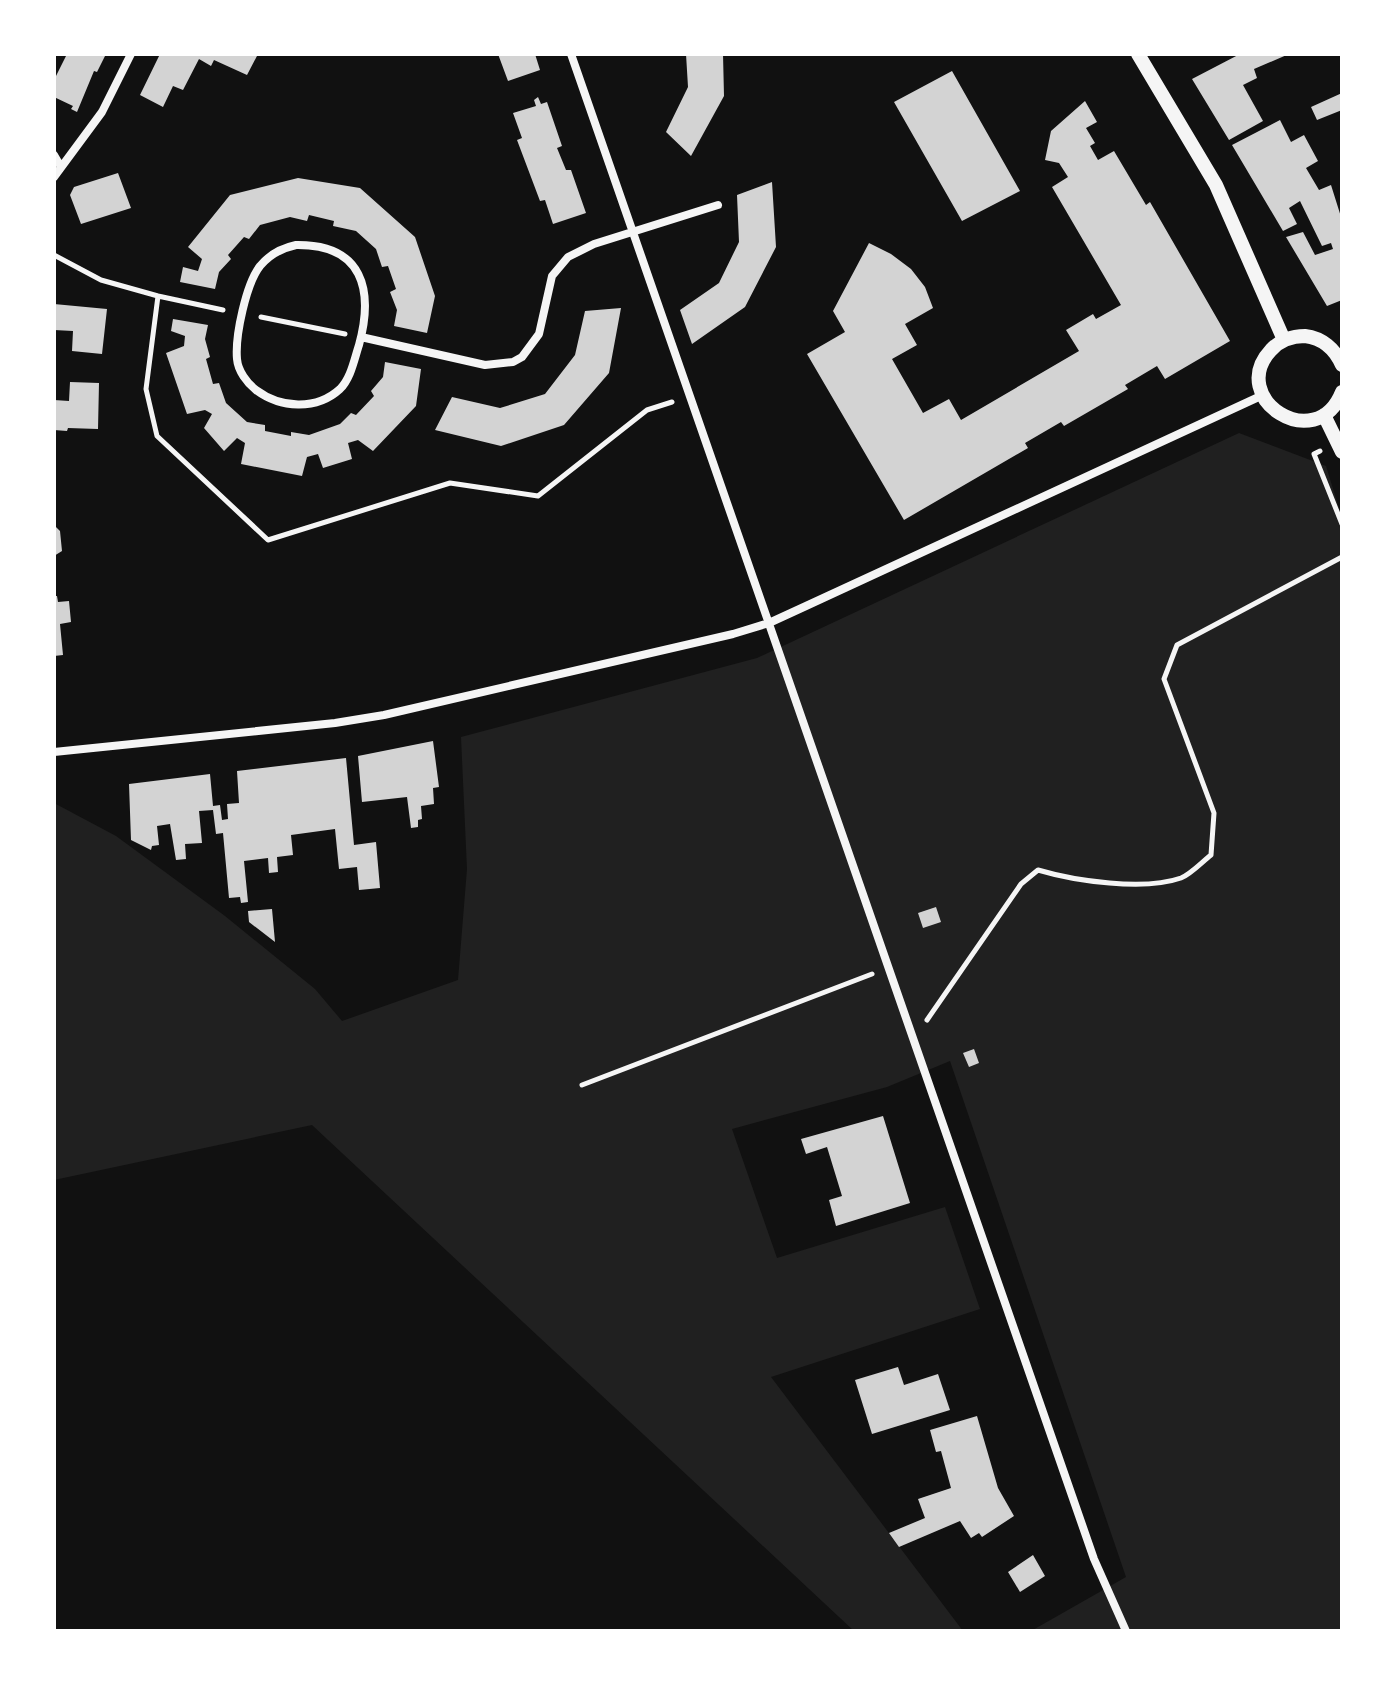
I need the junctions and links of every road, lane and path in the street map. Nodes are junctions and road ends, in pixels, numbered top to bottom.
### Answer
1 (131, 54) edge
2 (571, 54) edge
3 (1138, 54) edge
4 (54, 155) edge
5 (61, 167) junction
6 (54, 177) edge
7 (718, 205) dead end
8 (632, 232) junction
9 (54, 255) edge
10 (158, 296) junction
11 (243, 314) junction
12 (361, 337) junction
13 (1284, 340) junction
14 (1341, 359) edge
15 (1342, 392) edge
16 (1263, 395) junction
17 (690, 397) junction
18 (1324, 415) junction
19 (1340, 447) edge
20 (1342, 524) edge
21 (1342, 557) edge
22 (769, 623) junction
23 (54, 752) edge
24 (888, 968) junction
25 (913, 1041) junction
26 (582, 1085) dead end
27 (1126, 1631) edge

1 - 5 street
2 - 8 street
3 - 13 street
4 - 5 street
5 - 6 street
7 - 8 street
8 - 12 street
8 - 17 street
9 - 10 path
10 - 11 path
10 - 17 path
11 - 12 path
11 - 12 street
11 - 12 street
13 - 14 street
13 - 16 street
15 - 18 street
16 - 18 street
16 - 22 street
17 - 22 street
18 - 19 street
19 - 20 path
21 - 25 path
22 - 23 street
22 - 24 street
24 - 25 street
24 - 26 path
25 - 27 street

